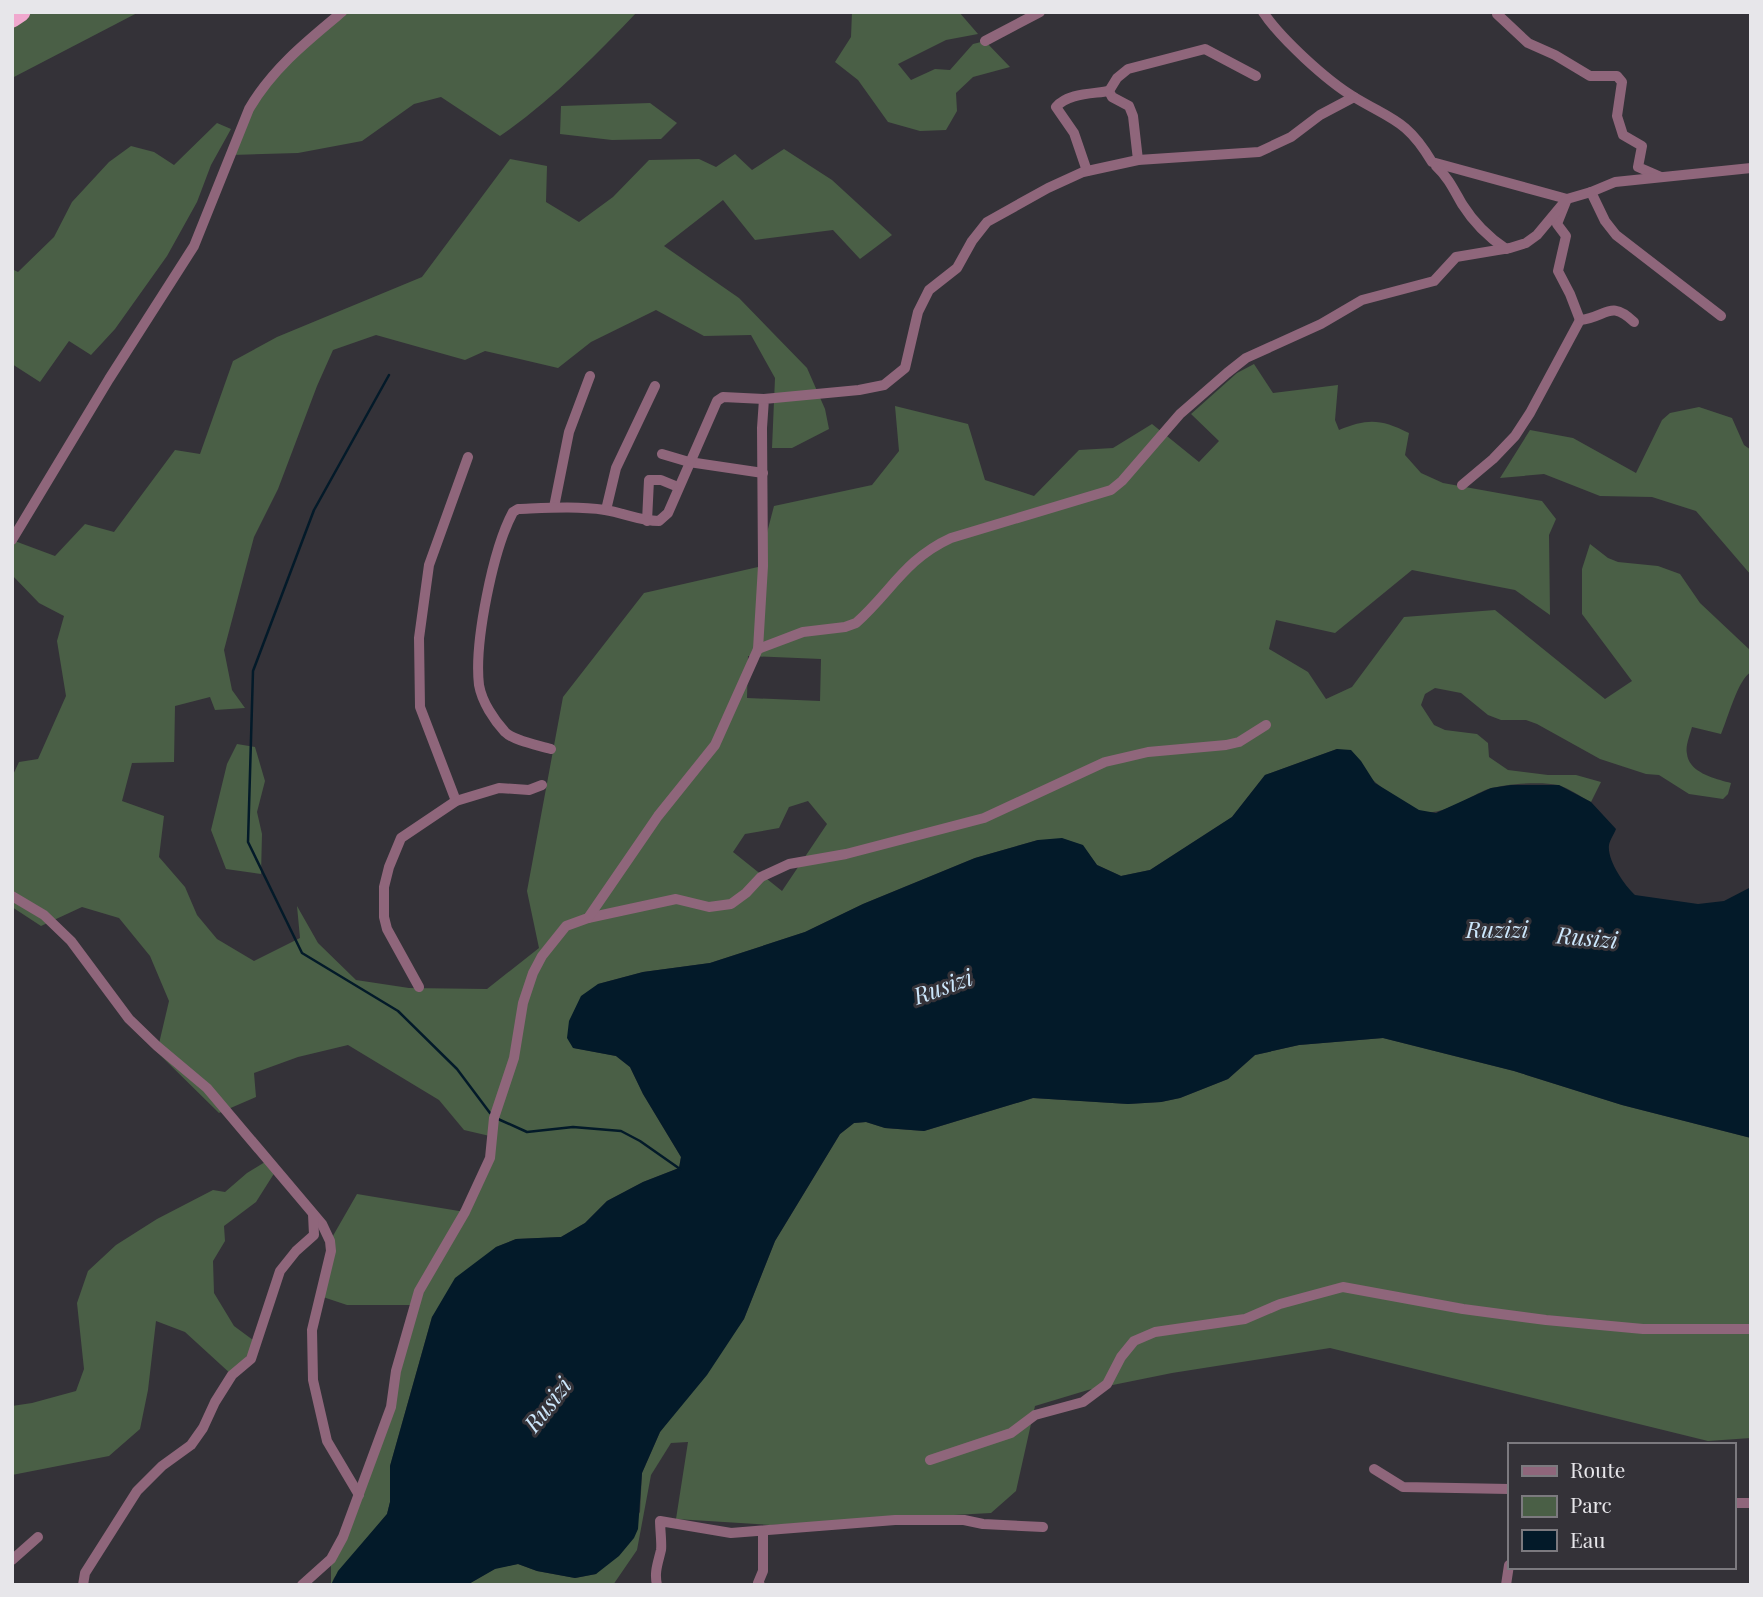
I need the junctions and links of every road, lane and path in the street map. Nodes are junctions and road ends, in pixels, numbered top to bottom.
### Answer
1 (21, 12) edge
2 (342, 12) edge
3 (1040, 12) edge
4 (1263, 12) edge
5 (1497, 14) dead end
6 (12, 18) edge
7 (985, 41) dead end
8 (1256, 76) dead end
9 (1110, 91) junction
10 (1354, 97) junction
11 (1138, 160) junction
12 (1432, 162) junction
13 (1751, 167) edge
14 (1087, 171) junction
15 (1661, 177) junction
16 (1591, 192) junction
17 (1567, 199) junction
18 (1506, 249) junction
19 (1721, 316) dead end
20 (1580, 320) junction
21 (1634, 322) dead end
22 (590, 376) dead end
23 (655, 387) dead end
24 (764, 399) junction
25 (662, 454) dead end
26 (468, 457) dead end
27 (688, 462) junction
28 (763, 473) junction
29 (1462, 485) dead end
30 (678, 487) junction
31 (554, 507) junction
32 (606, 510) junction
33 (647, 521) junction
34 (12, 540) edge
35 (758, 649) junction
36 (1266, 725) dead end
37 (551, 749) dead end
38 (542, 785) dead end
39 (456, 801) junction
40 (12, 896) edge
41 (589, 918) junction
42 (419, 988) dead end
43 (313, 1214) junction
44 (1751, 1329) edge
45 (930, 1460) dead end
46 (1374, 1469) dead end
47 (1508, 1489) edge
48 (359, 1495) junction
49 (1042, 1527) dead end
50 (763, 1532) junction
51 (38, 1536) dead end
52 (12, 1560) edge
53 (83, 1585) edge
54 (302, 1585) edge
55 (657, 1585) edge
56 (760, 1585) edge

1 - 6 highway
2 - 34 street
3 - 7 street
4 - 10 street
5 - 15 street
8 - 9 street
9 - 11 street
9 - 14 street
10 - 11 street
10 - 12 street
11 - 14 street
12 - 17 street
12 - 18 street
13 - 15 street
14 - 24 street
15 - 16 street
16 - 17 street
16 - 19 street
17 - 18 street
17 - 20 street
18 - 35 street
20 - 21 street
20 - 29 street
22 - 31 street
23 - 32 street
24 - 27 street
24 - 28 street
25 - 27 street
26 - 39 street
27 - 28 street
27 - 30 street
28 - 35 street
30 - 33 street
30 - 33 street
31 - 32 street
31 - 37 street
32 - 33 street
35 - 41 street
36 - 41 street
38 - 39 street
39 - 42 street
40 - 43 street
41 - 48 street
43 - 48 street
43 - 53 street
44 - 45 street
46 - 47 street
48 - 54 street
49 - 50 street
50 - 55 street
50 - 56 street
51 - 52 street

